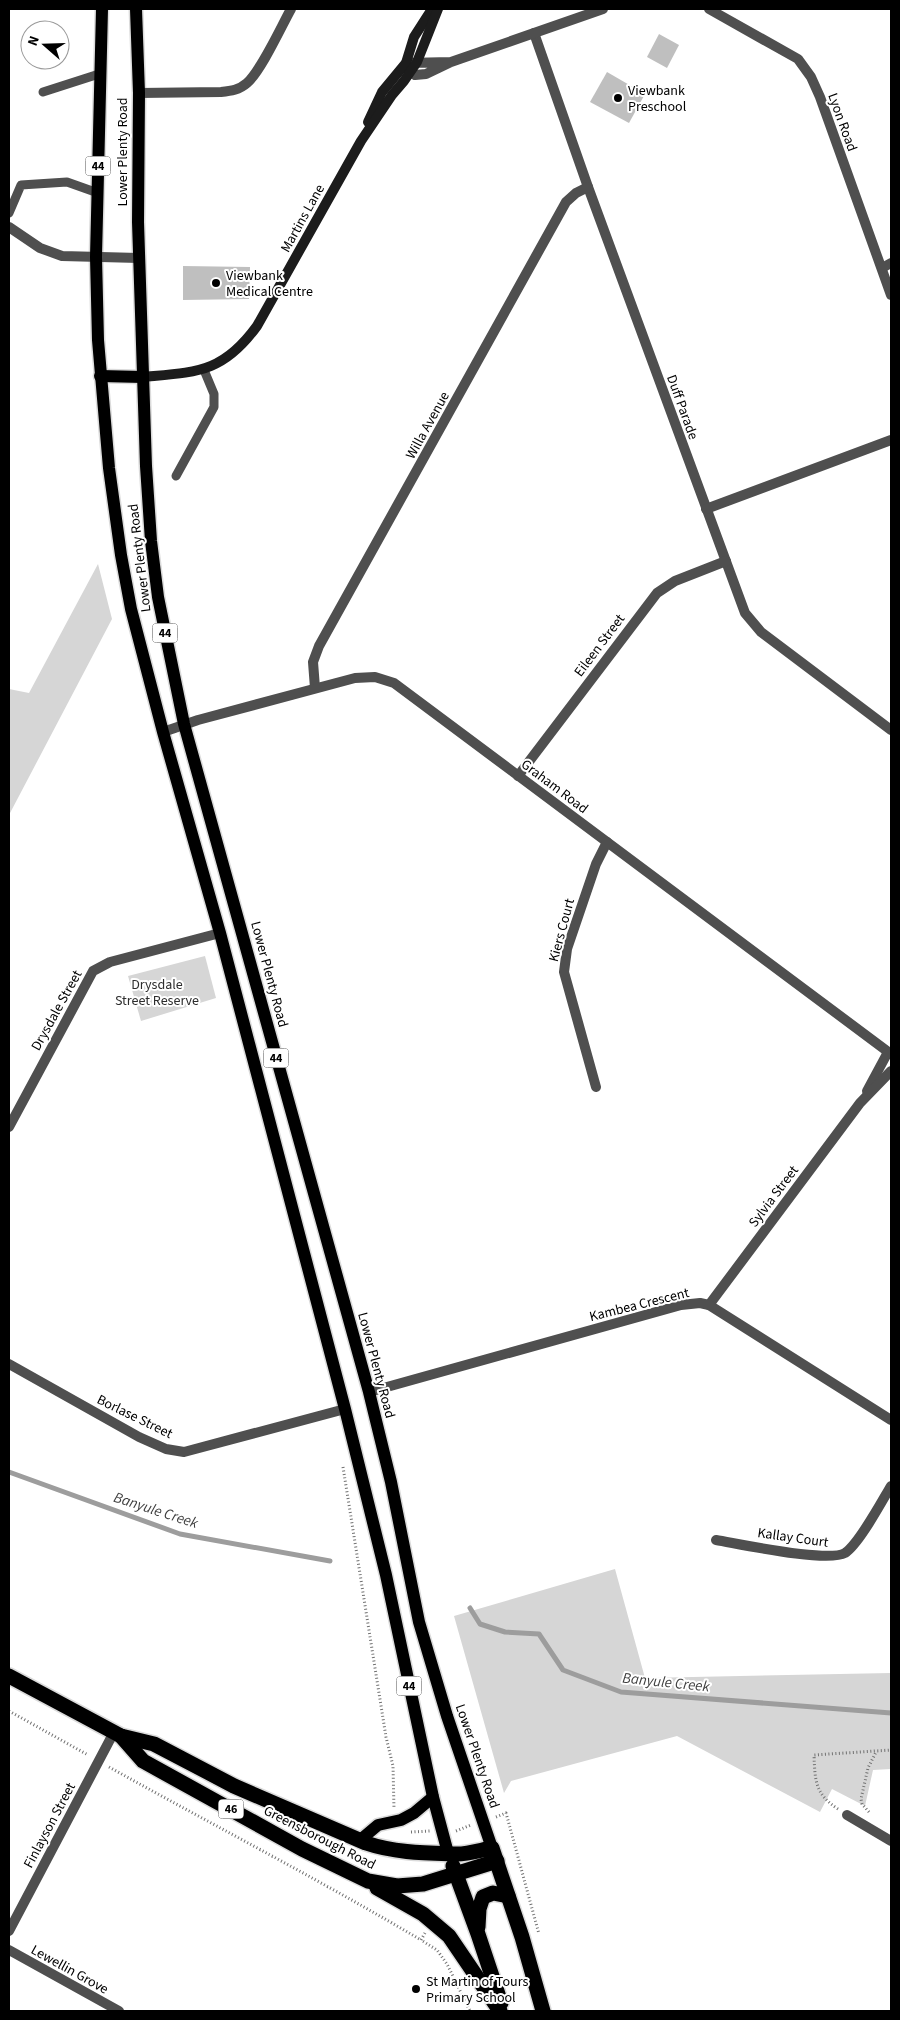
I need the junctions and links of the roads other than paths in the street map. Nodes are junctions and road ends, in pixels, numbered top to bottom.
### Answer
1 (102, 9) edge
2 (136, 9) edge
3 (291, 9) edge
4 (432, 9) edge
5 (438, 9) edge
6 (603, 9) edge
7 (708, 9) edge
8 (534, 33) junction
9 (411, 65) junction
10 (99, 74) junction
11 (43, 92) dead end
12 (139, 93) junction
13 (588, 188) junction
14 (98, 192) junction
15 (9, 213) edge
16 (9, 227) edge
17 (96, 257) junction
18 (139, 258) junction
19 (891, 263) edge
20 (882, 268) junction
21 (891, 295) edge
22 (204, 370) junction
23 (100, 376) junction
24 (143, 377) junction
25 (891, 440) edge
26 (176, 476) dead end
27 (706, 508) junction
28 (726, 561) junction
29 (315, 688) junction
30 (184, 724) junction
31 (891, 730) edge
32 (164, 732) junction
33 (518, 776) junction
34 (607, 842) junction
35 (220, 933) junction
36 (890, 1053) edge
37 (891, 1071) edge
38 (596, 1087) dead end
39 (860, 1103) junction
40 (9, 1126) edge
41 (709, 1306) junction
42 (9, 1364) edge
43 (369, 1392) junction
44 (345, 1409) junction
45 (891, 1420) edge
46 (891, 1486) edge
47 (716, 1540) dead end
48 (9, 1676) edge
49 (117, 1734) junction
50 (433, 1797) junction
51 (847, 1815) road end
52 (359, 1841) junction
53 (891, 1841) edge
54 (448, 1853) junction
55 (494, 1854) junction
56 (349, 1872) junction
57 (456, 1874) junction
58 (508, 1896) junction
59 (9, 1932) edge
60 (478, 1934) junction
61 (9, 1950) edge
62 (119, 2011) edge
63 (502, 2011) edge
64 (543, 2011) edge

1 - 10 main road, Lower Plenty Road / 44
2 - 12 main road, Lower Plenty Road / 44
3 - 12 street
4 - 9 street, Martins Lane
5 - 9 street, Martins Lane
6 - 8 street
7 - 20 street, Lyon Road
8 - 9 street
8 - 13 street, Duff Parade
9 - 22 street, Martins Lane
10 - 11 lane
10 - 14 main road, Lower Plenty Road / 44
12 - 18 main road, Lower Plenty Road / 44
13 - 27 street, Duff Parade
13 - 29 street, Willa Avenue
14 - 15 lane
14 - 17 main road, Lower Plenty Road / 44
16 - 17 street
17 - 18 street
17 - 23 main road, Lower Plenty Road / 44
18 - 24 main road, Lower Plenty Road / 44
19 - 20 street
20 - 21 street, Lyon Road
22 - 24 street, Martins Lane
22 - 26 lane
23 - 24 main road
23 - 32 main road, Lower Plenty Road / 44
24 - 30 main road, Lower Plenty Road / 44
25 - 27 street
27 - 28 street, Duff Parade
28 - 31 street, Duff Parade
28 - 33 street, Eileen Street
29 - 30 street, Graham Road
29 - 33 street, Graham Road
30 - 32 street, Graham Road
30 - 43 main road, Lower Plenty Road / 44
32 - 35 main road, Lower Plenty Road / 44
33 - 34 street, Graham Road
34 - 36 street, Graham Road
34 - 38 street, Kiers Court
35 - 40 street, Drysdale Street
35 - 44 main road, Lower Plenty Road / 44
36 - 39 street, Sylvia Street
37 - 39 street, Sylvia Street
39 - 41 street, Sylvia Street
41 - 43 street, Kambea Crescent
41 - 45 street, Kambea Crescent
42 - 44 street, Borlase Street
43 - 55 main road, Lower Plenty Road / 44
44 - 50 main road, Lower Plenty Road / 44
46 - 47 street, Kallay Court
48 - 49 highway, Greensborough Road / 46
49 - 52 highway, Greensborough Road / 46
49 - 56 highway, Greensborough Road / 46
49 - 59 street, Finlayson Street
50 - 52 main road
50 - 54 main road, Lower Plenty Road / 44
51 - 53 street
52 - 54 highway, Greensborough Road / 46
54 - 55 highway, Greensborough Road / 46
54 - 57 highway, Lower Plenty Road / 44
55 - 57 highway, Greensborough Road / 46
55 - 58 highway, Lower Plenty Road / 44
56 - 57 highway, Greensborough Road / 46
56 - 63 highway, 46
57 - 60 highway, Lower Plenty Road / 44
58 - 60 highway
58 - 64 highway, Lower Plenty Road / 44
60 - 63 highway, Lower Plenty Road / 44
61 - 62 street, Lewellin Grove

